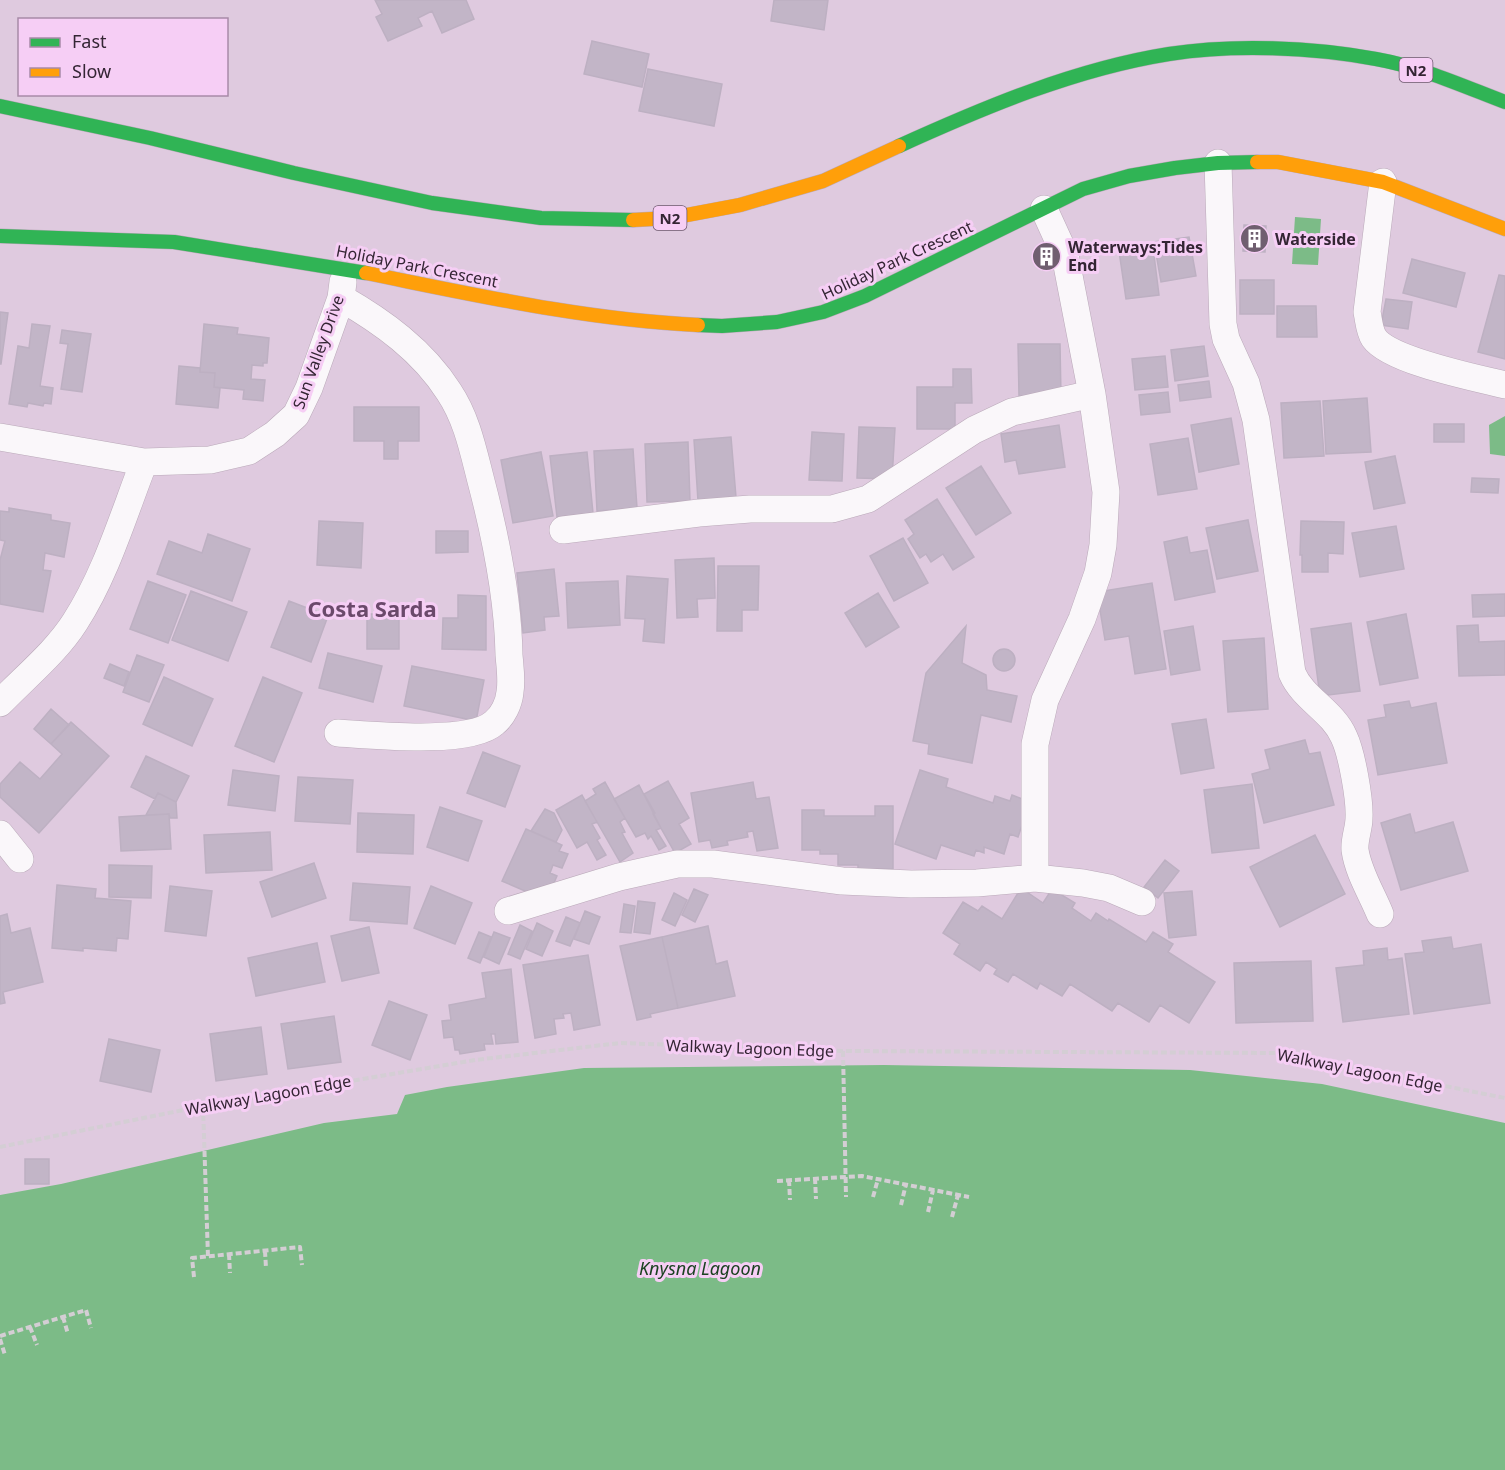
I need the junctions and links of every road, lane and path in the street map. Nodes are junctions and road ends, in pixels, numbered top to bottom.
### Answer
1 (1505, 102) edge
2 (0, 106) edge
3 (1218, 163) junction
4 (1383, 182) junction
5 (1044, 209) junction
6 (1505, 229) edge
7 (0, 236) edge
8 (344, 269) junction
9 (341, 298) junction
10 (1505, 385) edge
11 (1092, 394) junction
12 (0, 437) edge
13 (144, 462) junction
14 (563, 530) dead end
15 (0, 703) edge
16 (338, 733) dead end
17 (0, 834) edge
18 (20, 859) dead end
19 (1035, 878) junction
20 (1142, 902) dead end
21 (508, 911) dead end
22 (1380, 914) dead end
23 (843, 1051) junction
24 (1505, 1098) edge
25 (203, 1106) junction
26 (0, 1147) edge
27 (845, 1177) junction
28 (815, 1178) junction
29 (878, 1179) junction
30 (789, 1180) junction
31 (777, 1181) dead end
32 (906, 1185) junction
33 (933, 1190) junction
34 (958, 1195) junction
35 (846, 1197) dead end
36 (873, 1197) dead end
37 (969, 1197) dead end
38 (816, 1199) dead end
39 (790, 1200) dead end
40 (901, 1205) dead end
41 (928, 1212) dead end
42 (952, 1217) dead end
43 (265, 1251) junction
44 (229, 1254) junction
45 (208, 1257) junction
46 (302, 1265) dead end
47 (266, 1268) dead end
48 (230, 1273) dead end
49 (194, 1277) dead end
50 (63, 1317) junction
51 (30, 1327) junction
52 (92, 1328) dead end
53 (68, 1335) dead end
54 (0, 1338) edge
55 (37, 1345) dead end
56 (5, 1355) dead end

1 - 2 main road, N2
3 - 4 main road, Holiday Park Crescent
3 - 5 main road, Holiday Park Crescent
3 - 22 street
4 - 6 main road, Holiday Park Crescent
4 - 10 street
5 - 8 main road, Holiday Park Crescent
5 - 11 street
7 - 8 main road, Holiday Park Crescent
8 - 9 street, Sun Valley Drive
9 - 13 street, Sun Valley Drive
9 - 16 street
11 - 14 street
11 - 19 street
12 - 13 street, Sun Valley Drive
13 - 15 street
17 - 18 street
19 - 20 street
19 - 21 street
23 - 24 path, Walkway Lagoon Edge
23 - 25 path, Walkway Lagoon Edge
23 - 27 path
25 - 26 path, Walkway Lagoon Edge
25 - 45 path
27 - 28 path
27 - 29 path
27 - 35 path
28 - 30 path
28 - 38 path
29 - 32 path
29 - 36 path
30 - 31 path
30 - 39 path
32 - 33 path
32 - 40 path
33 - 34 path
33 - 41 path
34 - 37 path
34 - 42 path
43 - 44 path
43 - 46 path
43 - 47 path
44 - 45 path
44 - 48 path
45 - 49 path
50 - 51 path
50 - 52 path
50 - 53 path
51 - 54 path
51 - 55 path
54 - 56 path

